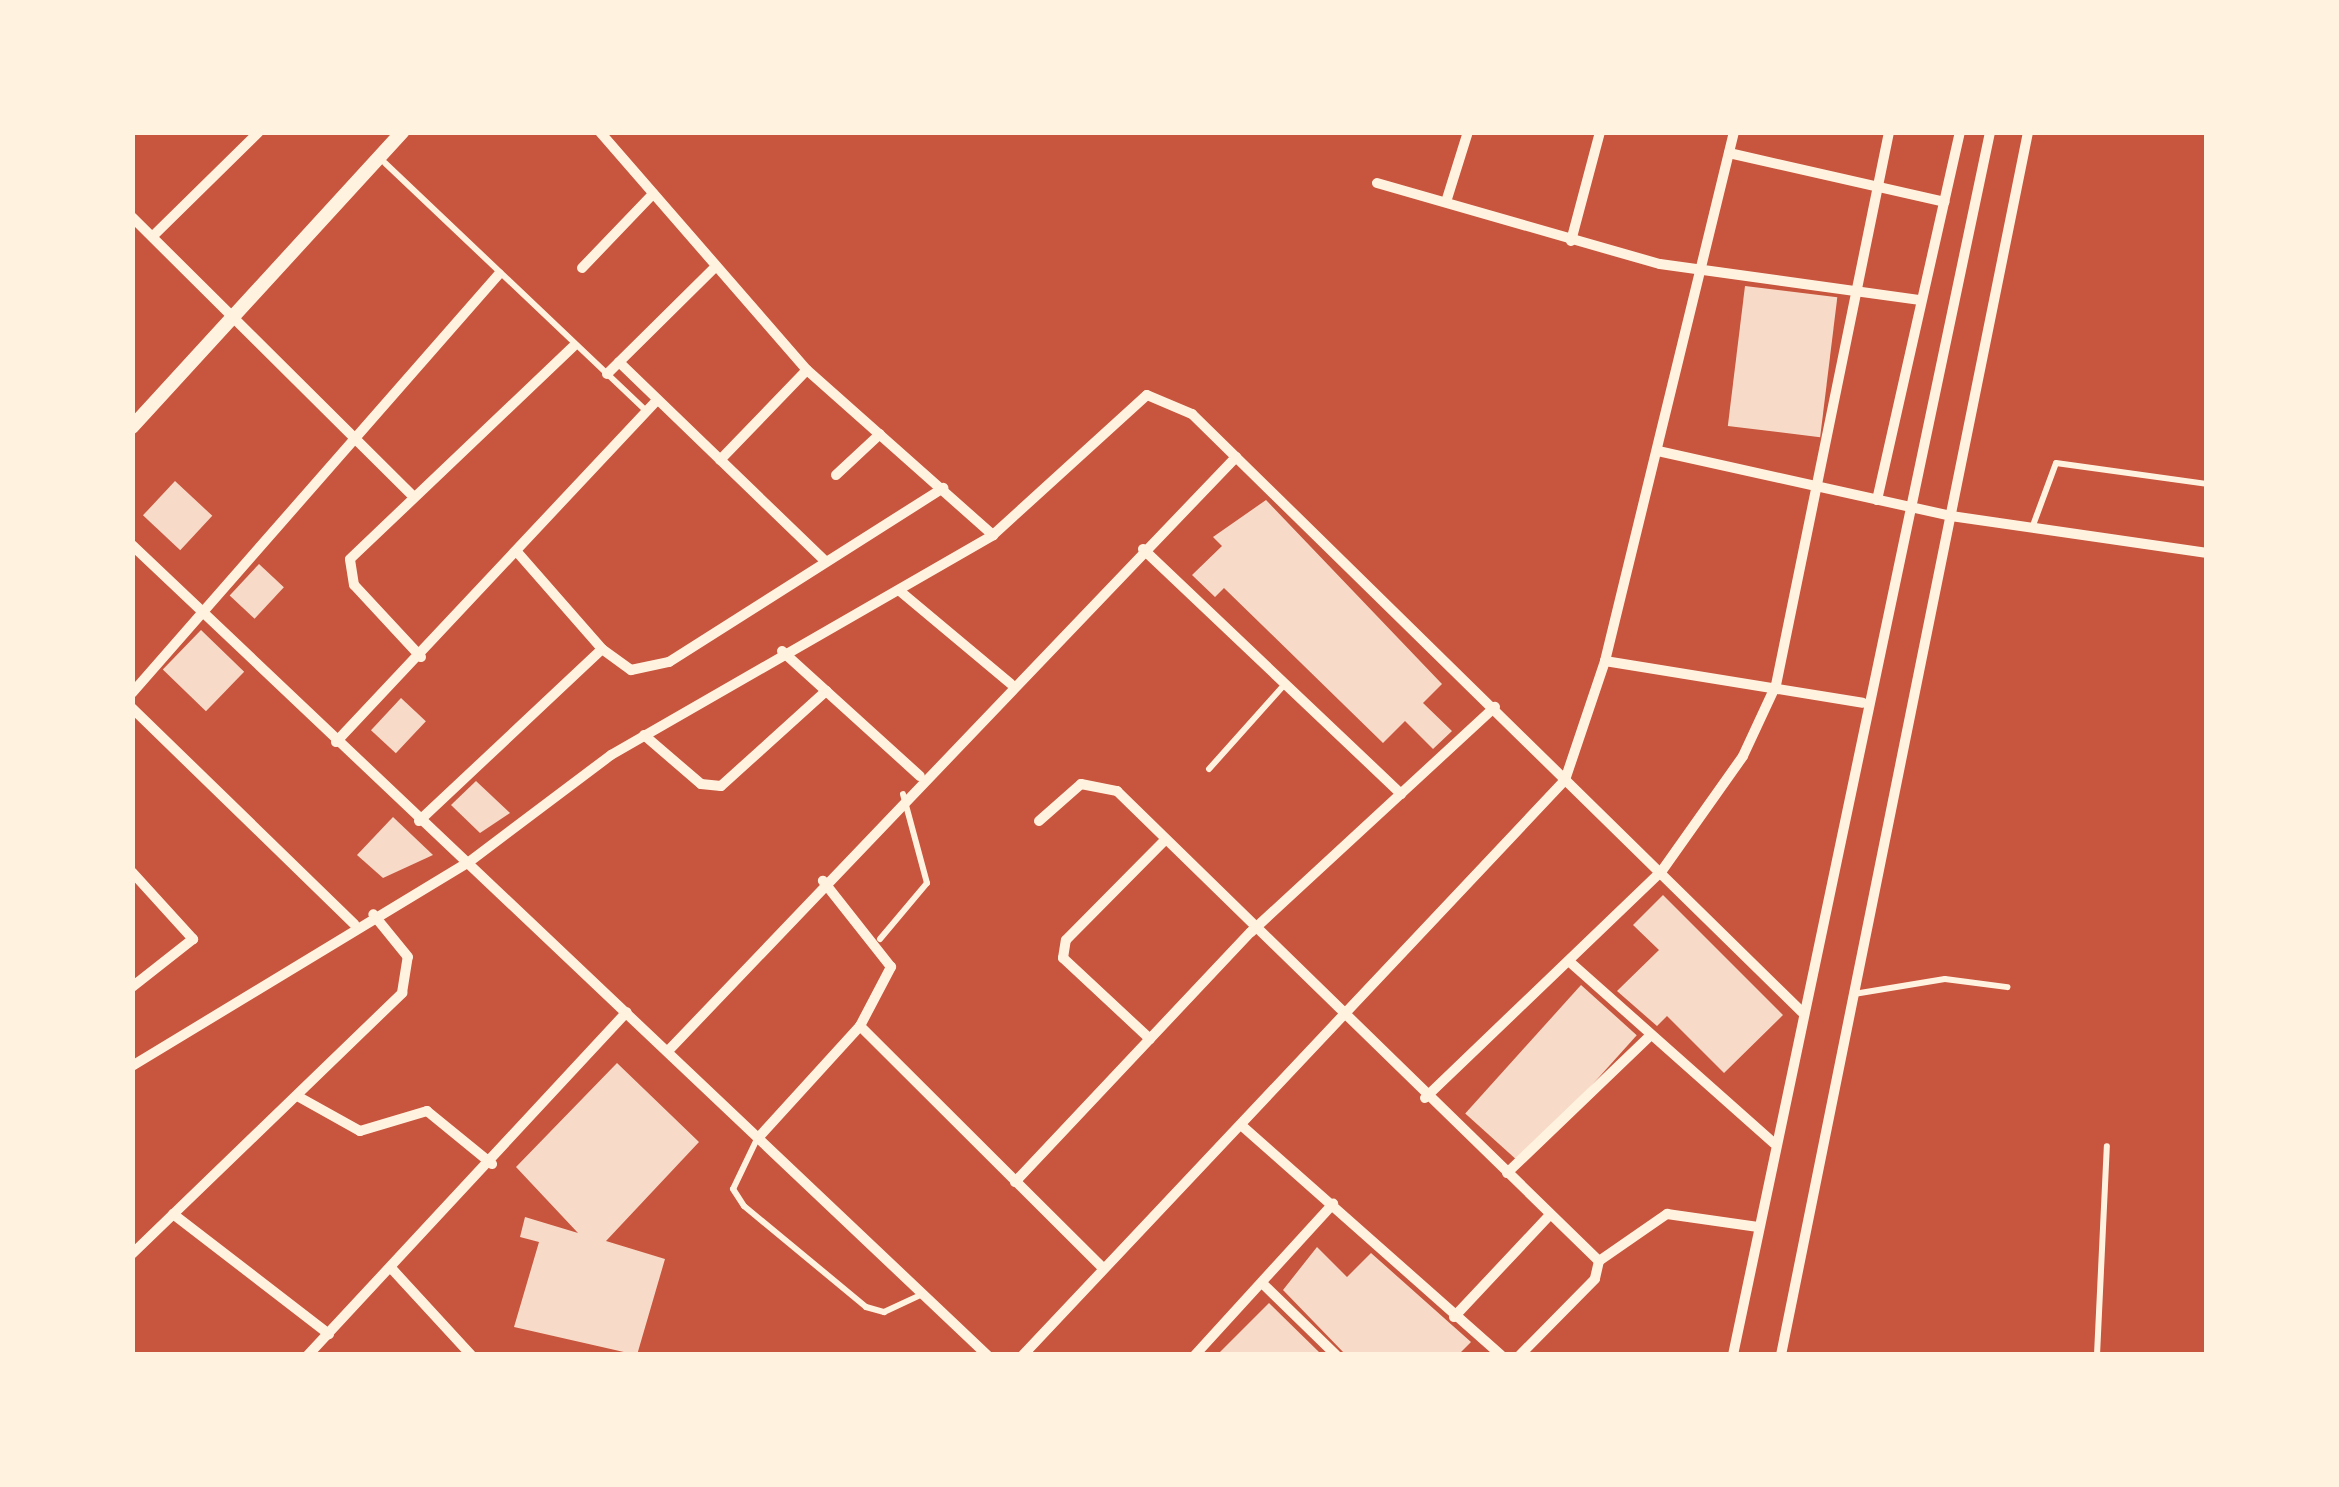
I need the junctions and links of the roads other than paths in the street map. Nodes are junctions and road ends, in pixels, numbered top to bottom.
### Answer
1 (259, 132) edge
2 (402, 132) edge
3 (600, 132) edge
4 (1468, 132) edge
5 (1600, 132) edge
6 (1734, 132) edge
7 (1889, 132) edge
8 (1960, 132) edge
9 (1990, 132) edge
10 (2028, 132) edge
11 (1729, 153) junction
12 (385, 163) junction
13 (1377, 183) dead end
14 (1876, 190) junction
15 (653, 194) junction
16 (1446, 202) junction
17 (1944, 202) junction
18 (132, 217) edge
19 (153, 236) junction
20 (1571, 242) junction
21 (582, 268) dead end
22 (713, 269) junction
23 (1702, 270) junction
24 (499, 274) junction
25 (1858, 293) junction
26 (1921, 300) junction
27 (240, 314) junction
28 (573, 347) junction
29 (619, 362) junction
30 (807, 370) junction
31 (608, 374) junction
32 (657, 400) junction
33 (647, 412) junction
34 (132, 428) edge
35 (880, 434) junction
36 (355, 442) junction
37 (1658, 451) junction
38 (1236, 457) junction
39 (720, 460) junction
40 (836, 475) dead end
41 (2207, 484) edge
42 (1811, 486) junction
43 (943, 488) junction
44 (412, 495) junction
45 (1877, 500) junction
46 (1906, 506) junction
47 (1952, 516) junction
48 (2032, 528) junction
49 (993, 535) junction
50 (132, 545) edge
51 (1143, 550) junction
52 (518, 553) junction
53 (2207, 553) edge
54 (825, 561) junction
55 (901, 592) junction
56 (200, 615) junction
57 (602, 649) junction
58 (782, 651) junction
59 (421, 657) junction
60 (1605, 662) junction
61 (1011, 684) junction
62 (1285, 684) junction
63 (1777, 685) junction
64 (826, 691) junction
65 (132, 693) edge
66 (1863, 703) junction
67 (1495, 707) junction
68 (132, 708) edge
69 (644, 735) junction
70 (336, 742) junction
71 (1209, 770) dead end
72 (920, 776) junction
73 (1565, 780) junction
74 (903, 794) junction
75 (1401, 794) junction
76 (419, 821) junction
77 (1039, 821) dead end
78 (1164, 842) junction
79 (469, 862) junction
80 (132, 872) edge
81 (1661, 872) junction
82 (824, 881) junction
83 (373, 914) junction
84 (354, 923) junction
85 (1251, 932) junction
86 (880, 939) junction
87 (1571, 963) junction
88 (132, 987) edge
89 (2007, 987) dead end
90 (1850, 994) junction
91 (627, 1012) junction
92 (1802, 1012) junction
93 (1342, 1015) junction
94 (860, 1026) junction
95 (1649, 1037) junction
96 (1150, 1039) junction
97 (668, 1051) junction
98 (132, 1066) edge
99 (299, 1097) junction
100 (1425, 1098) junction
101 (1241, 1125) junction
102 (759, 1137) junction
103 (1774, 1143) junction
104 (2107, 1146) dead end
105 (492, 1164) junction
106 (1507, 1174) junction
107 (1015, 1182) junction
108 (1333, 1204) junction
109 (172, 1214) junction
110 (1548, 1217) junction
111 (1758, 1226) junction
112 (132, 1254) edge
113 (1599, 1261) junction
114 (1102, 1268) junction
115 (392, 1269) junction
116 (1263, 1284) junction
117 (923, 1293) junction
118 (1454, 1317) junction
119 (329, 1334) junction
120 (308, 1355) edge
121 (471, 1355) edge
122 (987, 1355) edge
123 (1023, 1355) edge
124 (1195, 1355) edge
125 (1336, 1355) edge
126 (1501, 1355) edge
127 (1520, 1355) edge
128 (1733, 1355) edge
129 (1781, 1355) edge
130 (2097, 1355) edge

1 - 19 street
2 - 12 street
3 - 15 street
4 - 16 street
5 - 20 street
6 - 11 street
7 - 14 street
8 - 17 street
9 - 46 street
10 - 47 street
11 - 14 street
11 - 23 street
12 - 24 lane
12 - 27 street
13 - 16 street
14 - 17 street
14 - 25 street
15 - 21 street
15 - 22 street
16 - 20 street
17 - 26 street
18 - 19 street
19 - 27 street
20 - 23 street
22 - 29 street
22 - 30 street
23 - 25 street
23 - 37 street
24 - 28 lane
24 - 36 street
25 - 26 street
25 - 42 street
26 - 45 street
27 - 34 street
27 - 36 street
28 - 31 lane
28 - 44 street
29 - 31 street
29 - 32 street
30 - 35 street
30 - 39 street
31 - 33 lane
32 - 33 street
32 - 39 street
33 - 52 street
35 - 40 street
35 - 43 street
36 - 44 street
36 - 56 street
37 - 42 street
37 - 60 street
38 - 49 street
38 - 51 street
38 - 67 street
39 - 54 street
41 - 48 lane
42 - 45 street
42 - 63 street
43 - 49 street
43 - 54 street
44 - 59 street
45 - 46 street
46 - 47 street
46 - 66 street
47 - 48 street
47 - 90 street
48 - 53 street
49 - 55 street
50 - 56 street
51 - 61 street
51 - 62 street
52 - 57 street
52 - 59 street
54 - 57 street
55 - 58 street
55 - 61 street
56 - 65 street
56 - 70 street
57 - 76 street
58 - 64 street
58 - 69 street
59 - 70 street
60 - 63 street
60 - 73 street
61 - 72 street
62 - 71 lane
62 - 75 street
63 - 66 street
63 - 81 street
64 - 69 street
64 - 72 street
66 - 92 street
67 - 73 street
67 - 75 street
68 - 84 street
69 - 79 street
70 - 76 street
72 - 74 street
73 - 81 street
73 - 93 street
74 - 82 street
74 - 86 lane
75 - 85 street
76 - 79 street
77 - 78 street
78 - 85 street
78 - 96 street
79 - 83 street
79 - 91 street
80 - 88 street
81 - 87 street
81 - 92 street
82 - 86 street
82 - 97 street
83 - 84 street
83 - 99 street
84 - 98 street
85 - 93 street
85 - 96 street
86 - 94 street
87 - 95 street
87 - 100 street
89 - 90 lane
90 - 129 street
91 - 97 street
91 - 105 street
92 - 103 street
93 - 100 street
93 - 101 street
94 - 102 street
94 - 107 street
95 - 103 street
95 - 106 street
96 - 107 street
97 - 102 street
99 - 105 street
99 - 109 street
100 - 106 street
101 - 108 street
101 - 114 street
102 - 117 street
102 - 117 lane
103 - 111 street
104 - 130 lane
105 - 115 street
106 - 110 street
107 - 114 street
108 - 116 street
108 - 118 street
109 - 112 street
109 - 119 street
110 - 113 street
110 - 118 street
111 - 113 street
111 - 128 street
113 - 127 street
114 - 123 street
115 - 119 street
115 - 121 street
116 - 124 street
116 - 125 street
117 - 122 street
118 - 126 street
119 - 120 street

